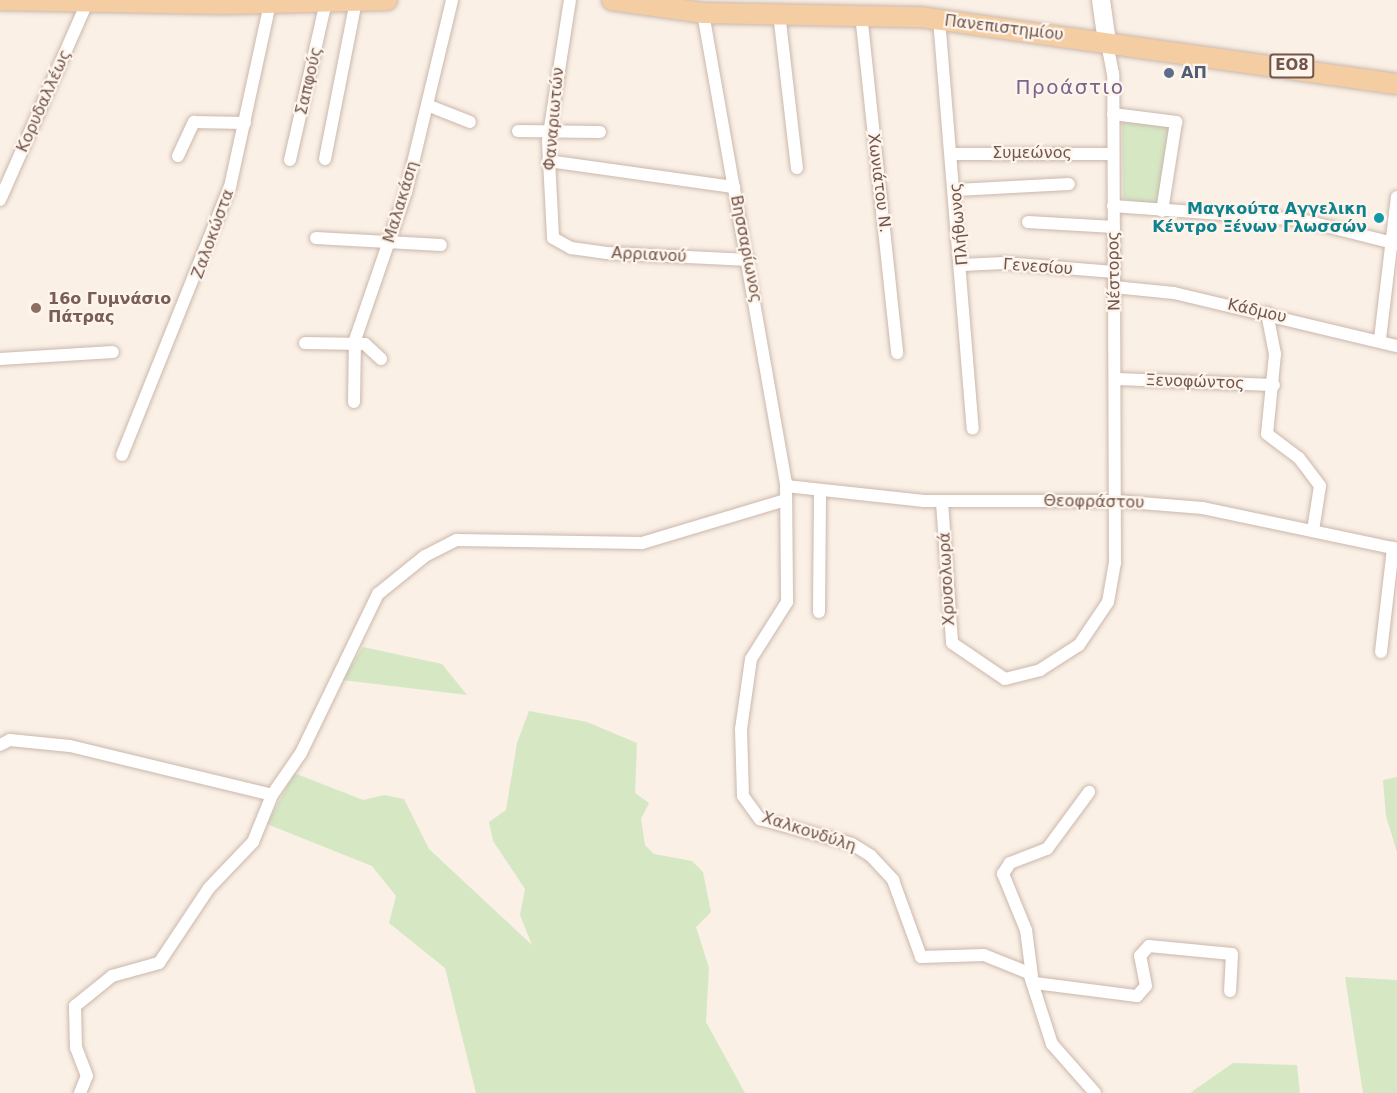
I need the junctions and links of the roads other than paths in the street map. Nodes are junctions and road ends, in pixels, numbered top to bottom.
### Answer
1 (0, 0) edge
2 (387, 0) edge
3 (452, 0) edge
4 (570, 0) edge
5 (612, 0) edge
6 (1101, 0) edge
7 (39, 1) edge
8 (326, 1) edge
9 (365, 1) edge
10 (210, 2) edge
11 (87, 3) junction
12 (270, 3) junction
13 (703, 13) junction
14 (779, 13) junction
15 (861, 14) junction
16 (939, 19) junction
17 (1107, 42) junction
18 (1396, 82) edge
19 (427, 105) junction
20 (1113, 114) junction
21 (470, 122) dead end
22 (245, 123) junction
23 (550, 129) junction
24 (518, 131) dead end
25 (600, 132) dead end
26 (952, 154) junction
27 (1113, 154) junction
28 (178, 156) dead end
29 (325, 159) dead end
30 (290, 160) dead end
31 (548, 161) junction
32 (797, 168) dead end
33 (1070, 184) dead end
34 (734, 187) junction
35 (956, 190) junction
36 (1397, 197) edge
37 (0, 200) edge
38 (1113, 206) junction
39 (1162, 211) junction
40 (1028, 222) dead end
41 (1114, 227) junction
42 (316, 238) dead end
43 (553, 238) joint
44 (390, 242) junction
45 (1394, 244) edge
46 (441, 245) dead end
47 (748, 260) junction
48 (963, 266) junction
49 (1114, 272) junction
50 (1114, 287) junction
51 (1267, 313) junction
52 (1380, 339) junction
53 (305, 343) dead end
54 (354, 346) junction
55 (1397, 346) edge
56 (113, 352) dead end
57 (897, 353) dead end
58 (0, 359) edge
59 (381, 359) dead end
60 (1116, 379) junction
61 (1274, 385) junction
62 (354, 402) dead end
63 (973, 429) dead end
64 (123, 455) dead end
65 (786, 486) junction
66 (820, 490) junction
67 (785, 500) junction
68 (1116, 501) junction
69 (942, 502) junction
70 (1313, 530) junction
71 (1395, 549) edge
72 (819, 612) dead end
73 (1381, 652) dead end
74 (0, 745) edge
75 (1089, 792) dead end
76 (272, 795) junction
77 (1033, 980) junction
78 (1230, 991) dead end
79 (80, 1093) edge
80 (1095, 1093) edge

1 - 7 main road
2 - 9 main road
3 - 19 street, Μαλακάση
4 - 23 street, Φαναριωτών
5 - 13 main road, Πανεπιστημίου / ΕΟ8
6 - 17 street
7 - 11 main road
8 - 9 main road
8 - 12 main road
8 - 30 street, Σαπφούς
9 - 29 street
10 - 11 main road
10 - 12 main road
11 - 37 street, Κορυδαλλέως
12 - 22 street, Ζαλοκώστα
13 - 14 main road, Πανεπιστημίου / ΕΟ8
13 - 34 street, Βησσαρίωνος
14 - 15 main road, Πανεπιστημίου / ΕΟ8
14 - 32 street
15 - 16 main road, Πανεπιστημίου / ΕΟ8
15 - 57 street, Χωνιάτου Ν.
16 - 17 main road, Πανεπιστημίου / ΕΟ8
16 - 26 street, Πλήθωνος
17 - 18 main road, Πανεπιστημίου / ΕΟ8
17 - 20 street, Νέστορος
19 - 21 street
19 - 44 street, Μαλακάση
20 - 27 street, Νέστορος
20 - 39 street
22 - 28 street
22 - 64 street, Ζαλοκώστα
23 - 24 street
23 - 25 street
23 - 31 street, Φαναριωτών
26 - 27 street, Συμεώνος
26 - 35 street, Πλήθωνος
27 - 38 street, Νέστορος
31 - 34 street
31 - 43 street, Φαναριωτών
33 - 35 street
34 - 47 street, Βησσαρίωνος
35 - 48 street, Πλήθωνος
36 - 45 street
38 - 39 street
38 - 41 street, Νέστορος
39 - 45 street
40 - 41 street
41 - 49 street, Νέστορος
42 - 44 street
43 - 47 street, Αρριανού
44 - 46 street
44 - 54 street, Μαλακάση
45 - 52 street
47 - 65 street, Βησσαρίωνος
48 - 49 street, Γενεσίου
48 - 63 street, Πλήθωνος
49 - 50 street, Νέστορος
50 - 51 street, Κάδμου
50 - 60 street, Νέστορος
51 - 52 street, Κάδμου
51 - 61 street
52 - 55 street, Κάδμου
53 - 54 street
54 - 59 street
54 - 62 street, Μαλακάση
56 - 58 street
60 - 61 street, Ξενοφώντος
60 - 68 street, Νέστορος
61 - 70 street
65 - 66 street, Θεοφράστου
65 - 67 street, Χαλκονδύλη
66 - 69 street, Θεοφράστου
66 - 72 street
67 - 76 street
67 - 77 street, Χαλκονδύλη
68 - 69 street, Θεοφράστου
68 - 69 street, Χρυσολωρά
68 - 70 street, Θεοφράστου
70 - 71 street, Θεοφράστου
71 - 73 street
74 - 76 street
75 - 77 street
76 - 79 street
77 - 78 street
77 - 80 street

